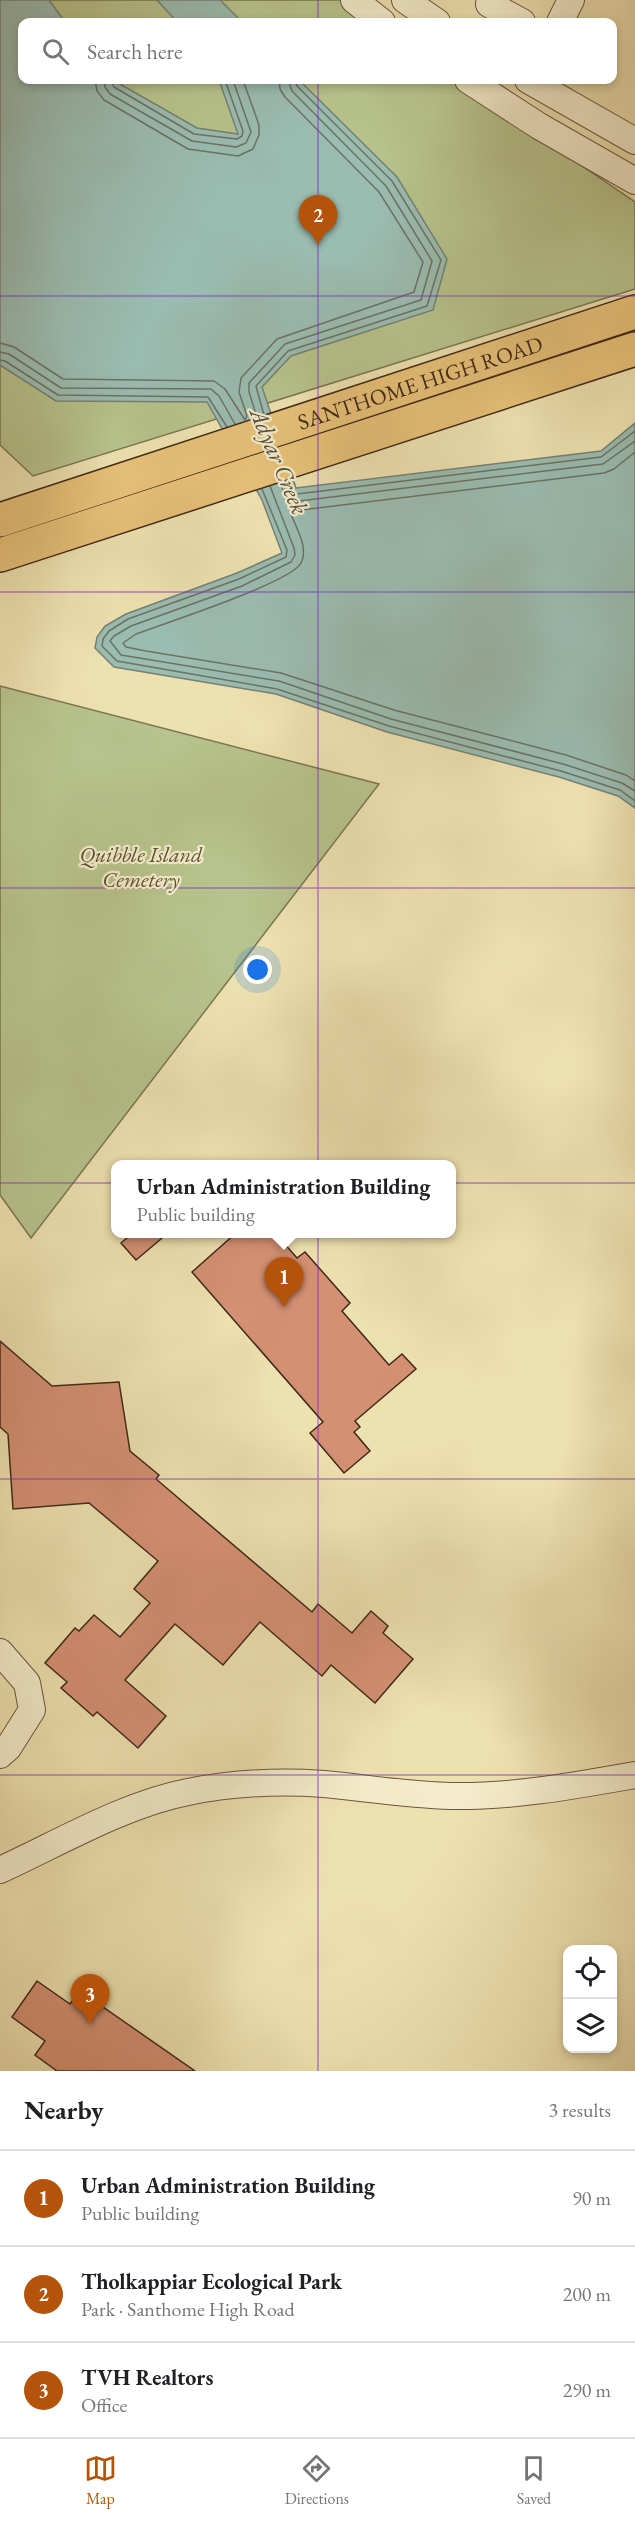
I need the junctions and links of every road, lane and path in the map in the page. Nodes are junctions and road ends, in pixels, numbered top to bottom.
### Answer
1 (354, 0) edge
2 (405, 0) edge
3 (571, 0) edge
4 (486, 9) edge
5 (377, 18) edge
6 (431, 18) edge
7 (511, 18) edge
8 (562, 18) edge
9 (474, 84) edge
10 (535, 84) edge
11 (635, 141) edge
12 (635, 181) edge
13 (635, 312) edge
14 (635, 349) edge
15 (14, 515) edge
16 (0, 555) edge
17 (0, 1652) edge
18 (0, 1755) edge
19 (635, 1775) edge
20 (0, 1870) edge

1 - 5 street
2 - 6 street
3 - 8 street
4 - 7 street
9 - 12 street
10 - 11 street
13 - 15 main road, SANTHOME HIGH ROAD
14 - 16 main road, SANTHOME HIGH ROAD
17 - 18 street
19 - 20 street

